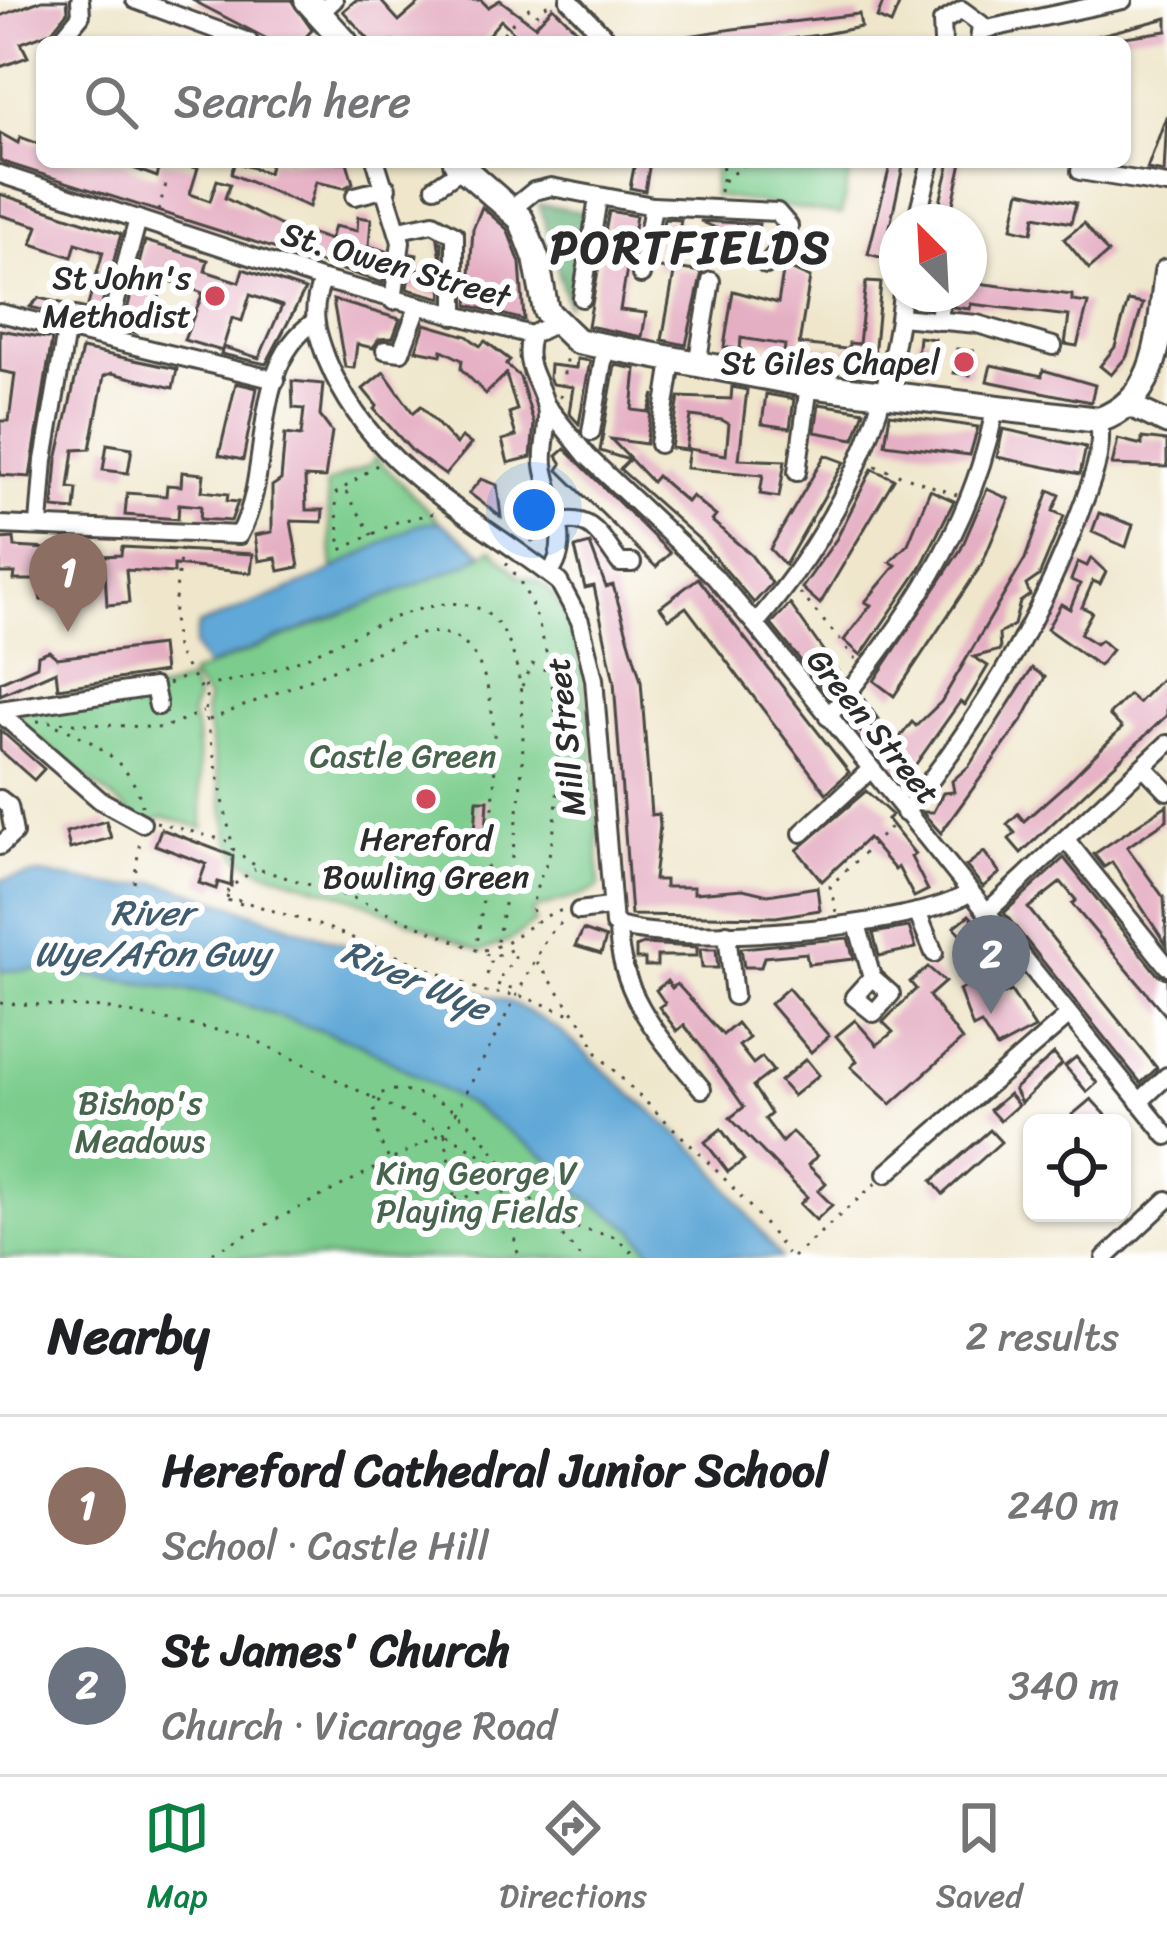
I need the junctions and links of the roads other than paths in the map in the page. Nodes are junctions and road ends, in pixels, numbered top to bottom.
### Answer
1 (80, 0) edge
2 (135, 0) edge
3 (568, 0) edge
4 (935, 0) edge
5 (1123, 0) edge
6 (952, 13) junction
7 (977, 21) edge
8 (64, 36) edge
9 (233, 36) edge
10 (604, 36) edge
11 (943, 36) edge
12 (379, 168) edge
13 (456, 168) edge
14 (464, 168) edge
15 (930, 168) edge
16 (1080, 171) dead end
17 (0, 174) edge
18 (1167, 184) edge
19 (434, 187) dead end
20 (388, 188) junction
21 (355, 196) dead end
22 (598, 198) junction
23 (920, 204) edge
24 (653, 206) junction
25 (513, 208) junction
26 (146, 222) junction
27 (399, 230) junction
28 (766, 265) dead end
29 (1167, 272) edge
30 (641, 275) dead end
31 (323, 280) junction
32 (711, 281) dead end
33 (582, 298) dead end
34 (393, 301) junction
35 (418, 307) junction
36 (900, 312) edge
37 (940, 312) edge
38 (0, 313) edge
39 (455, 316) junction
40 (900, 317) junction
41 (939, 320) junction
42 (314, 322) junction
43 (67, 326) junction
44 (542, 330) junction
45 (107, 335) junction
46 (1053, 346) dead end
47 (605, 349) junction
48 (385, 350) dead end
49 (672, 361) junction
50 (698, 365) junction
51 (276, 380) junction
52 (809, 385) junction
53 (883, 394) junction
54 (1129, 404) junction
55 (994, 409) junction
56 (551, 411) junction
57 (1099, 420) junction
58 (1167, 423) edge
59 (591, 432) dead end
60 (573, 440) junction
61 (659, 444) dead end
62 (545, 448) junction
63 (796, 472) dead end
64 (557, 523) junction
65 (39, 524) junction
66 (0, 525) edge
67 (632, 562) dead end
68 (549, 574) junction
69 (755, 624) junction
70 (158, 706) dead end
71 (0, 712) edge
72 (828, 717) junction
73 (1167, 744) edge
74 (1144, 766) junction
75 (870, 770) junction
76 (1167, 790) edge
77 (0, 799) edge
78 (905, 813) junction
79 (142, 823) road end
80 (802, 832) dead end
81 (1067, 842) junction
82 (0, 846) edge
83 (970, 892) junction
84 (609, 908) junction
85 (579, 911) road end
86 (917, 912) junction
87 (987, 912) junction
88 (848, 925) junction
89 (618, 926) junction
90 (727, 933) junction
91 (934, 953) dead end
92 (1167, 966) edge
93 (872, 977) dead end
94 (734, 996) dead end
95 (1067, 1017) junction
96 (1167, 1076) edge
97 (703, 1089) dead end
98 (1139, 1102) junction
99 (1167, 1136) edge
100 (886, 1174) road end
101 (1167, 1200) edge
102 (1105, 1258) edge

1 - 8 street
2 - 9 street
3 - 10 street
4 - 6 street
5 - 7 street
6 - 7 street
6 - 11 street
12 - 20 street
13 - 19 street
14 - 25 highway
15 - 23 street
16 - 18 street
17 - 26 street, St. Owen Street
20 - 21 street
20 - 27 street
22 - 24 street
22 - 25 street
22 - 33 street
24 - 28 street
24 - 30 street
25 - 44 highway
26 - 31 street, St. Owen Street
26 - 45 street
27 - 34 street
27 - 39 street
29 - 54 highway
31 - 34 street, St. Owen Street
31 - 42 street
32 - 50 street
34 - 35 street, St. Owen Street
35 - 39 street, St. Owen Street
35 - 48 street
36 - 40 street
37 - 41 street
38 - 43 street
39 - 44 street, St. Owen Street
40 - 41 street
40 - 53 street
41 - 46 street
42 - 51 street
42 - 68 street
43 - 45 street
43 - 65 street
44 - 47 highway, St. Owen Street
44 - 56 street
45 - 51 street
47 - 49 highway, St. Owen Street
47 - 59 street
49 - 50 highway, St. Owen Street
49 - 61 street
50 - 52 highway, St. Owen Street
51 - 65 street
52 - 53 highway, St. Owen Street
52 - 63 street
53 - 55 highway, St. Owen Street
53 - 69 street
54 - 57 highway
54 - 58 main road
55 - 57 highway, St. Owen Street
55 - 72 street
56 - 60 street, Green Street
56 - 62 street
57 - 78 street
60 - 62 street
60 - 69 street, Green Street
62 - 64 street
64 - 67 street
64 - 68 street
65 - 66 street
68 - 84 street, Mill Street
69 - 72 street, Green Street
70 - 71 street
71 - 79 street
72 - 75 street, Green Street
73 - 74 street
74 - 76 street
74 - 81 street
75 - 78 street, Green Street
75 - 80 street
77 - 82 street
78 - 83 street, Green Street
81 - 87 street
81 - 92 street
83 - 86 street
83 - 87 street, Green Street
84 - 85 street
84 - 89 street
86 - 88 street
86 - 91 street
87 - 95 street, Green Street
88 - 90 street
88 - 93 street
89 - 90 street
89 - 97 street
90 - 94 street
95 - 98 street, Green Street
95 - 100 street
96 - 98 street
98 - 99 street, Green Street
101 - 102 street

